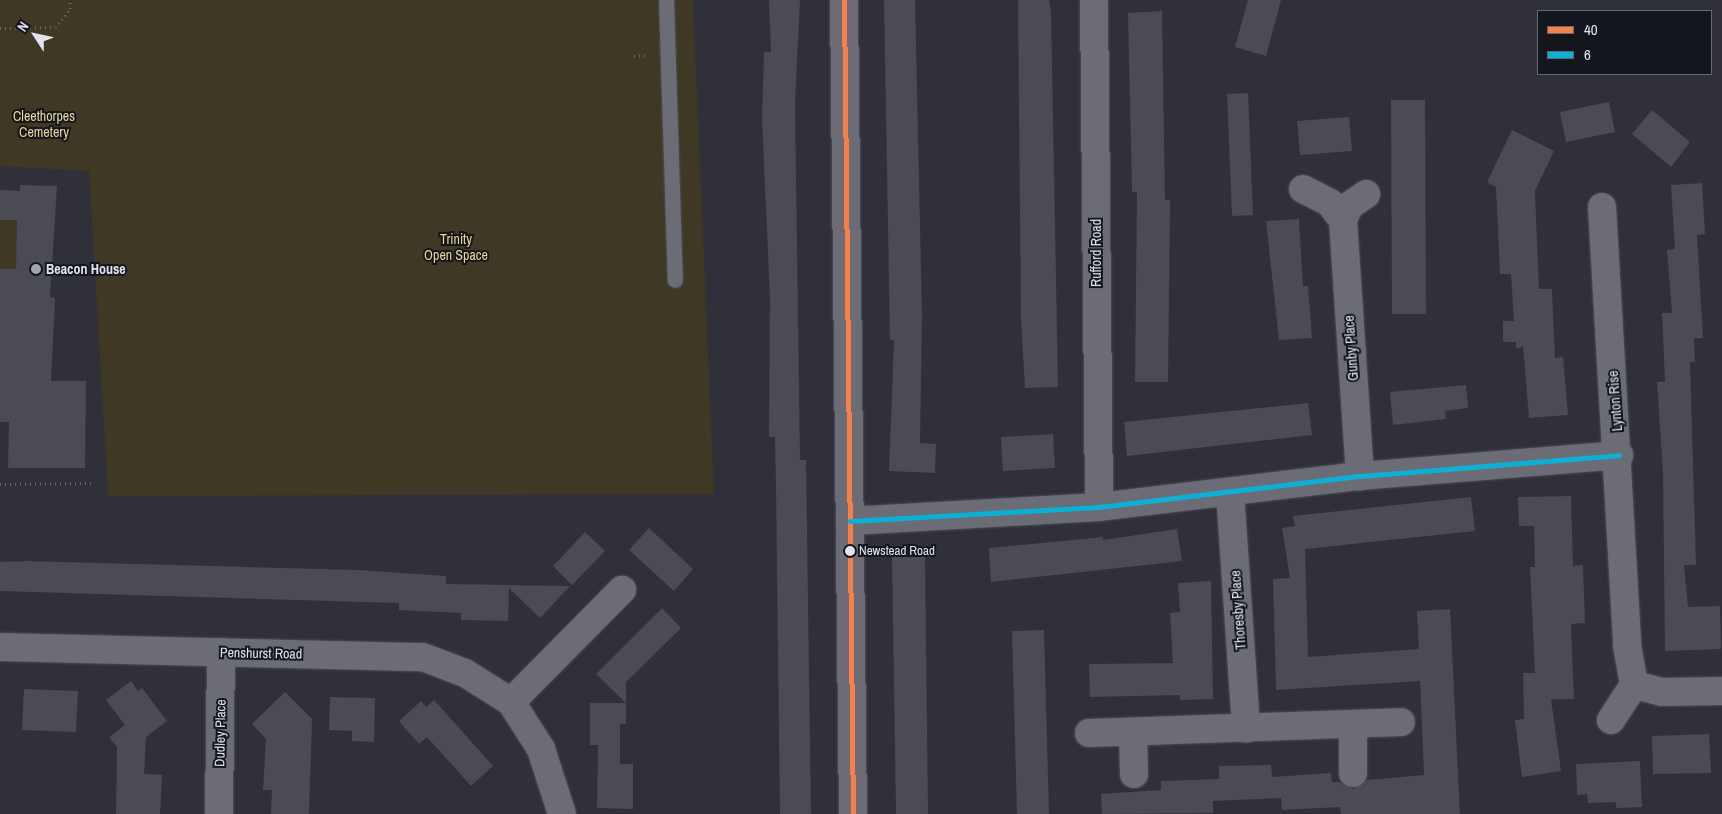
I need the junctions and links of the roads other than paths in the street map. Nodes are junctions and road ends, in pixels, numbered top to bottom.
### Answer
1 (666, 0) edge
2 (844, 0) edge
3 (1094, 0) edge
4 (1303, 189) dead end
5 (1366, 194) dead end
6 (1602, 207) dead end
7 (1342, 220) junction
8 (675, 280) dead end
9 (1619, 456) junction
10 (1360, 476) junction
11 (1230, 492) junction
12 (1099, 507) junction
13 (850, 520) junction
14 (622, 590) dead end
15 (0, 647) edge
16 (221, 652) junction
17 (1634, 685) junction
18 (1722, 691) edge
19 (511, 702) junction
20 (1611, 720) dead end
21 (1401, 722) dead end
22 (1353, 724) junction
23 (1246, 728) junction
24 (1133, 732) junction
25 (1089, 733) dead end
26 (1353, 773) dead end
27 (1134, 774) dead end
28 (219, 814) edge
29 (562, 814) edge
30 (853, 814) edge

1 - 8 lane
2 - 13 street
3 - 12 street, Rufford Road
4 - 7 street
5 - 7 street
6 - 9 street, Lynton Rise
7 - 10 street, Gunby Place
9 - 10 street
9 - 17 street, Lynton Rise
10 - 11 street
11 - 12 street
11 - 23 street, Thoresby Place
12 - 13 street
13 - 30 street
14 - 19 street
15 - 16 street, Penshurst Road
16 - 19 street, Penshurst Road
16 - 28 street, Dudley Place
17 - 18 street
17 - 20 street
19 - 29 street, Penshurst Road
21 - 22 street
22 - 23 street
22 - 26 street
23 - 24 street
24 - 25 street
24 - 27 street

